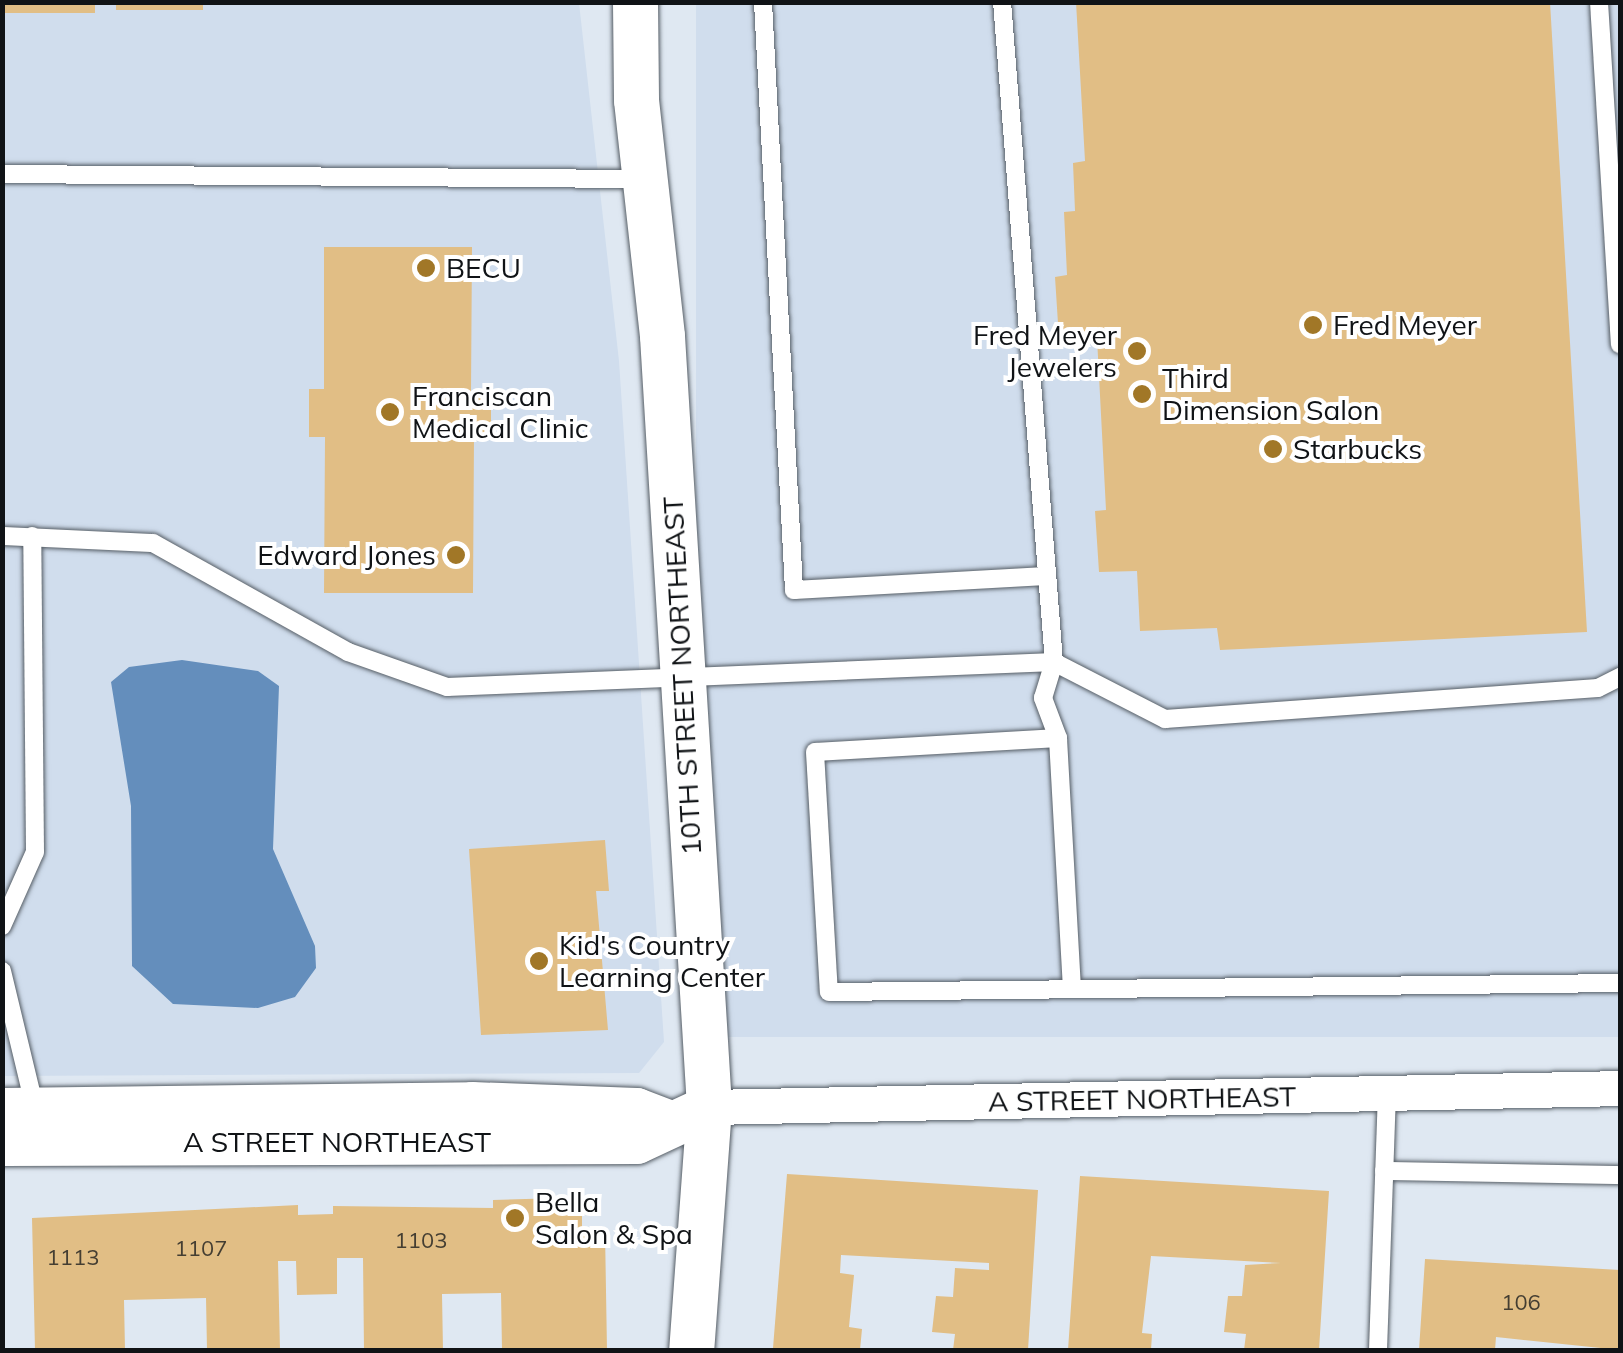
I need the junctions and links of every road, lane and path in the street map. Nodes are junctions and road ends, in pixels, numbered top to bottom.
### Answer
1 (636, 2) edge
2 (763, 2) edge
3 (1002, 2) edge
4 (1598, 2) edge
5 (2, 174) edge
6 (644, 180) junction
7 (1620, 344) edge
8 (2, 536) edge
9 (32, 536) junction
10 (1046, 576) junction
11 (1054, 662) junction
12 (1620, 676) edge
13 (681, 682) junction
14 (1058, 738) junction
15 (2, 926) edge
16 (2, 971) edge
17 (1620, 983) edge
18 (1072, 989) junction
19 (1620, 1088) edge
20 (1387, 1094) junction
21 (709, 1107) junction
22 (19, 1126) edge
23 (1384, 1171) junction
24 (1620, 1175) edge
25 (691, 1350) edge
26 (1378, 1350) edge

1 - 6 street, 10TH STREET NORTHEAST
2 - 10 lane
3 - 10 lane
4 - 7 lane
5 - 6 lane
6 - 13 street, 10TH STREET NORTHEAST
8 - 9 lane
9 - 13 lane
9 - 15 lane
10 - 11 lane
11 - 12 lane
11 - 13 lane
11 - 14 lane
13 - 21 street, 10TH STREET NORTHEAST
14 - 18 lane
14 - 18 lane
16 - 22 lane
17 - 18 lane
19 - 20 street, A STREET NORTHEAST
20 - 21 street, A STREET NORTHEAST
20 - 23 lane
21 - 22 street, A STREET NORTHEAST
21 - 25 street, 10TH STREET NORTHEAST
23 - 24 lane
23 - 26 lane

